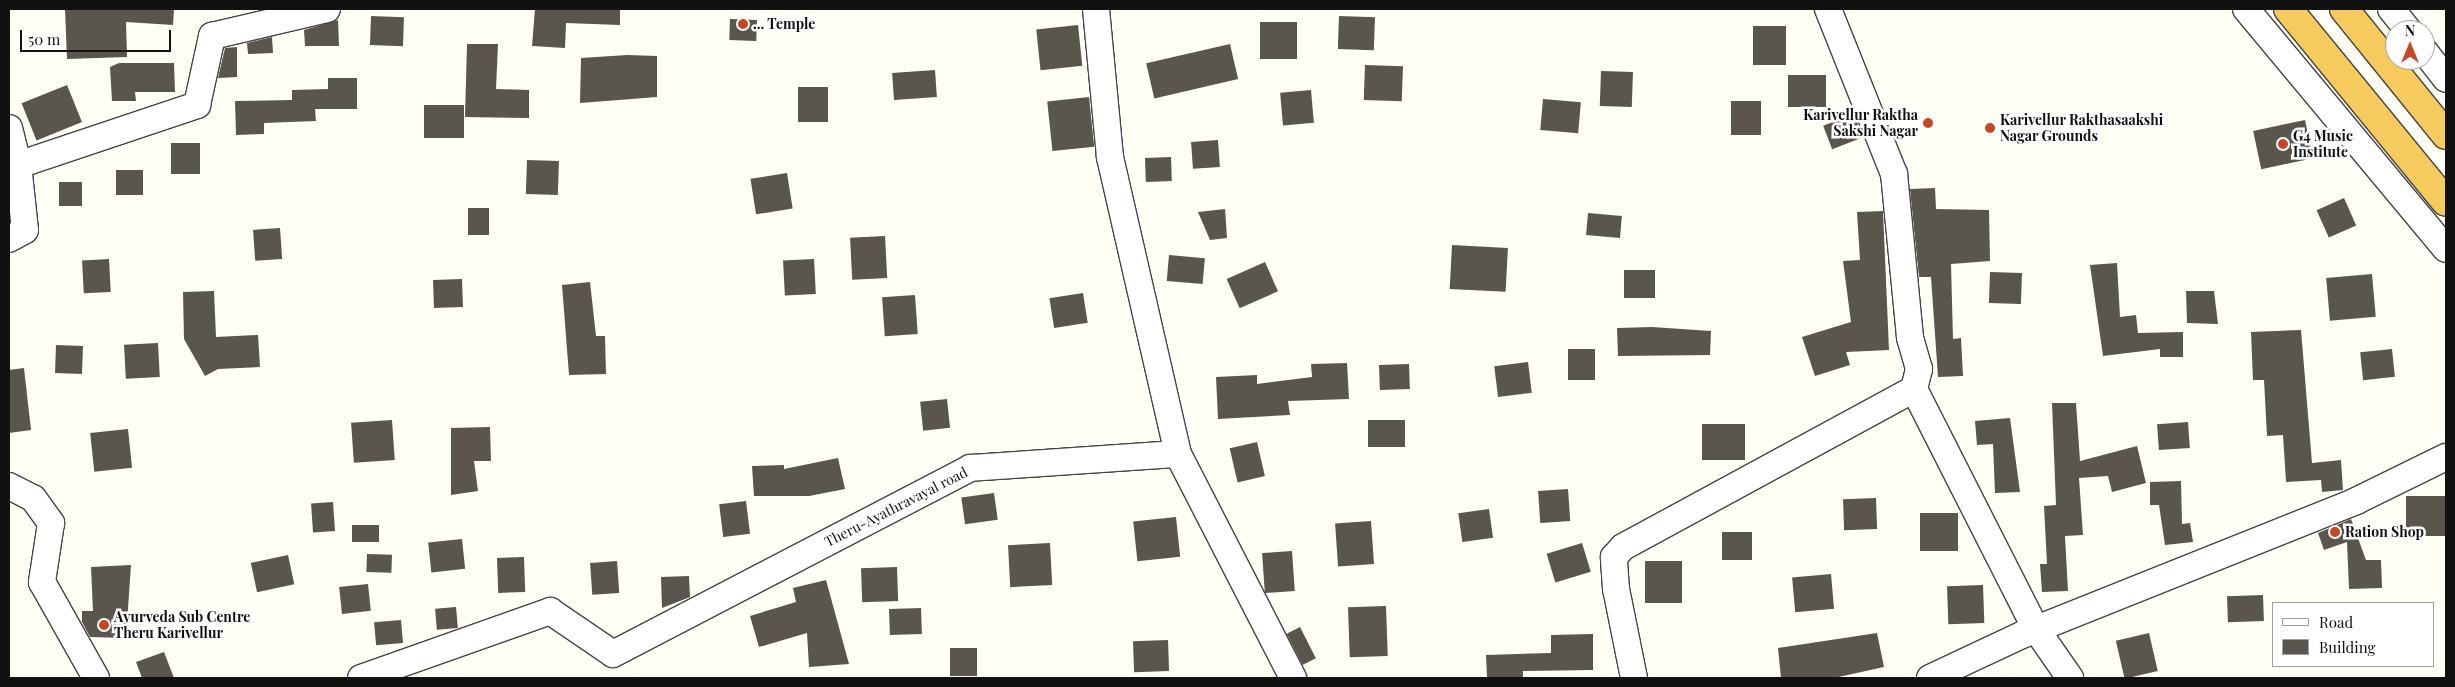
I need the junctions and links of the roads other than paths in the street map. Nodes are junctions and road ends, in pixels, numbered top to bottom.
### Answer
1 (327, 9) edge
2 (1096, 9) edge
3 (1828, 9) edge
4 (2246, 9) edge
5 (2288, 9) edge
6 (2344, 9) edge
7 (2391, 9) edge
8 (2400, 20) edge
9 (2435, 65) edge
10 (2446, 79) edge
11 (9, 128) edge
12 (2446, 135) edge
13 (18, 165) junction
14 (2446, 202) edge
15 (9, 238) edge
16 (2446, 249) edge
17 (1914, 389) junction
18 (1178, 454) junction
19 (2446, 457) edge
20 (9, 486) edge
21 (2036, 629) junction
22 (96, 678) edge
23 (361, 678) edge
24 (1292, 678) edge
25 (1634, 678) edge
26 (1930, 678) edge
27 (2070, 678) edge

1 - 13 street
2 - 18 street
3 - 17 street
4 - 16 street
5 - 14 highway
6 - 12 highway
7 - 8 street
9 - 10 street
11 - 13 street
13 - 15 street
17 - 21 street
17 - 25 street
18 - 23 street, Theru-Ayathravayal road
18 - 24 street
19 - 21 street
20 - 22 street
21 - 26 street
21 - 27 street

